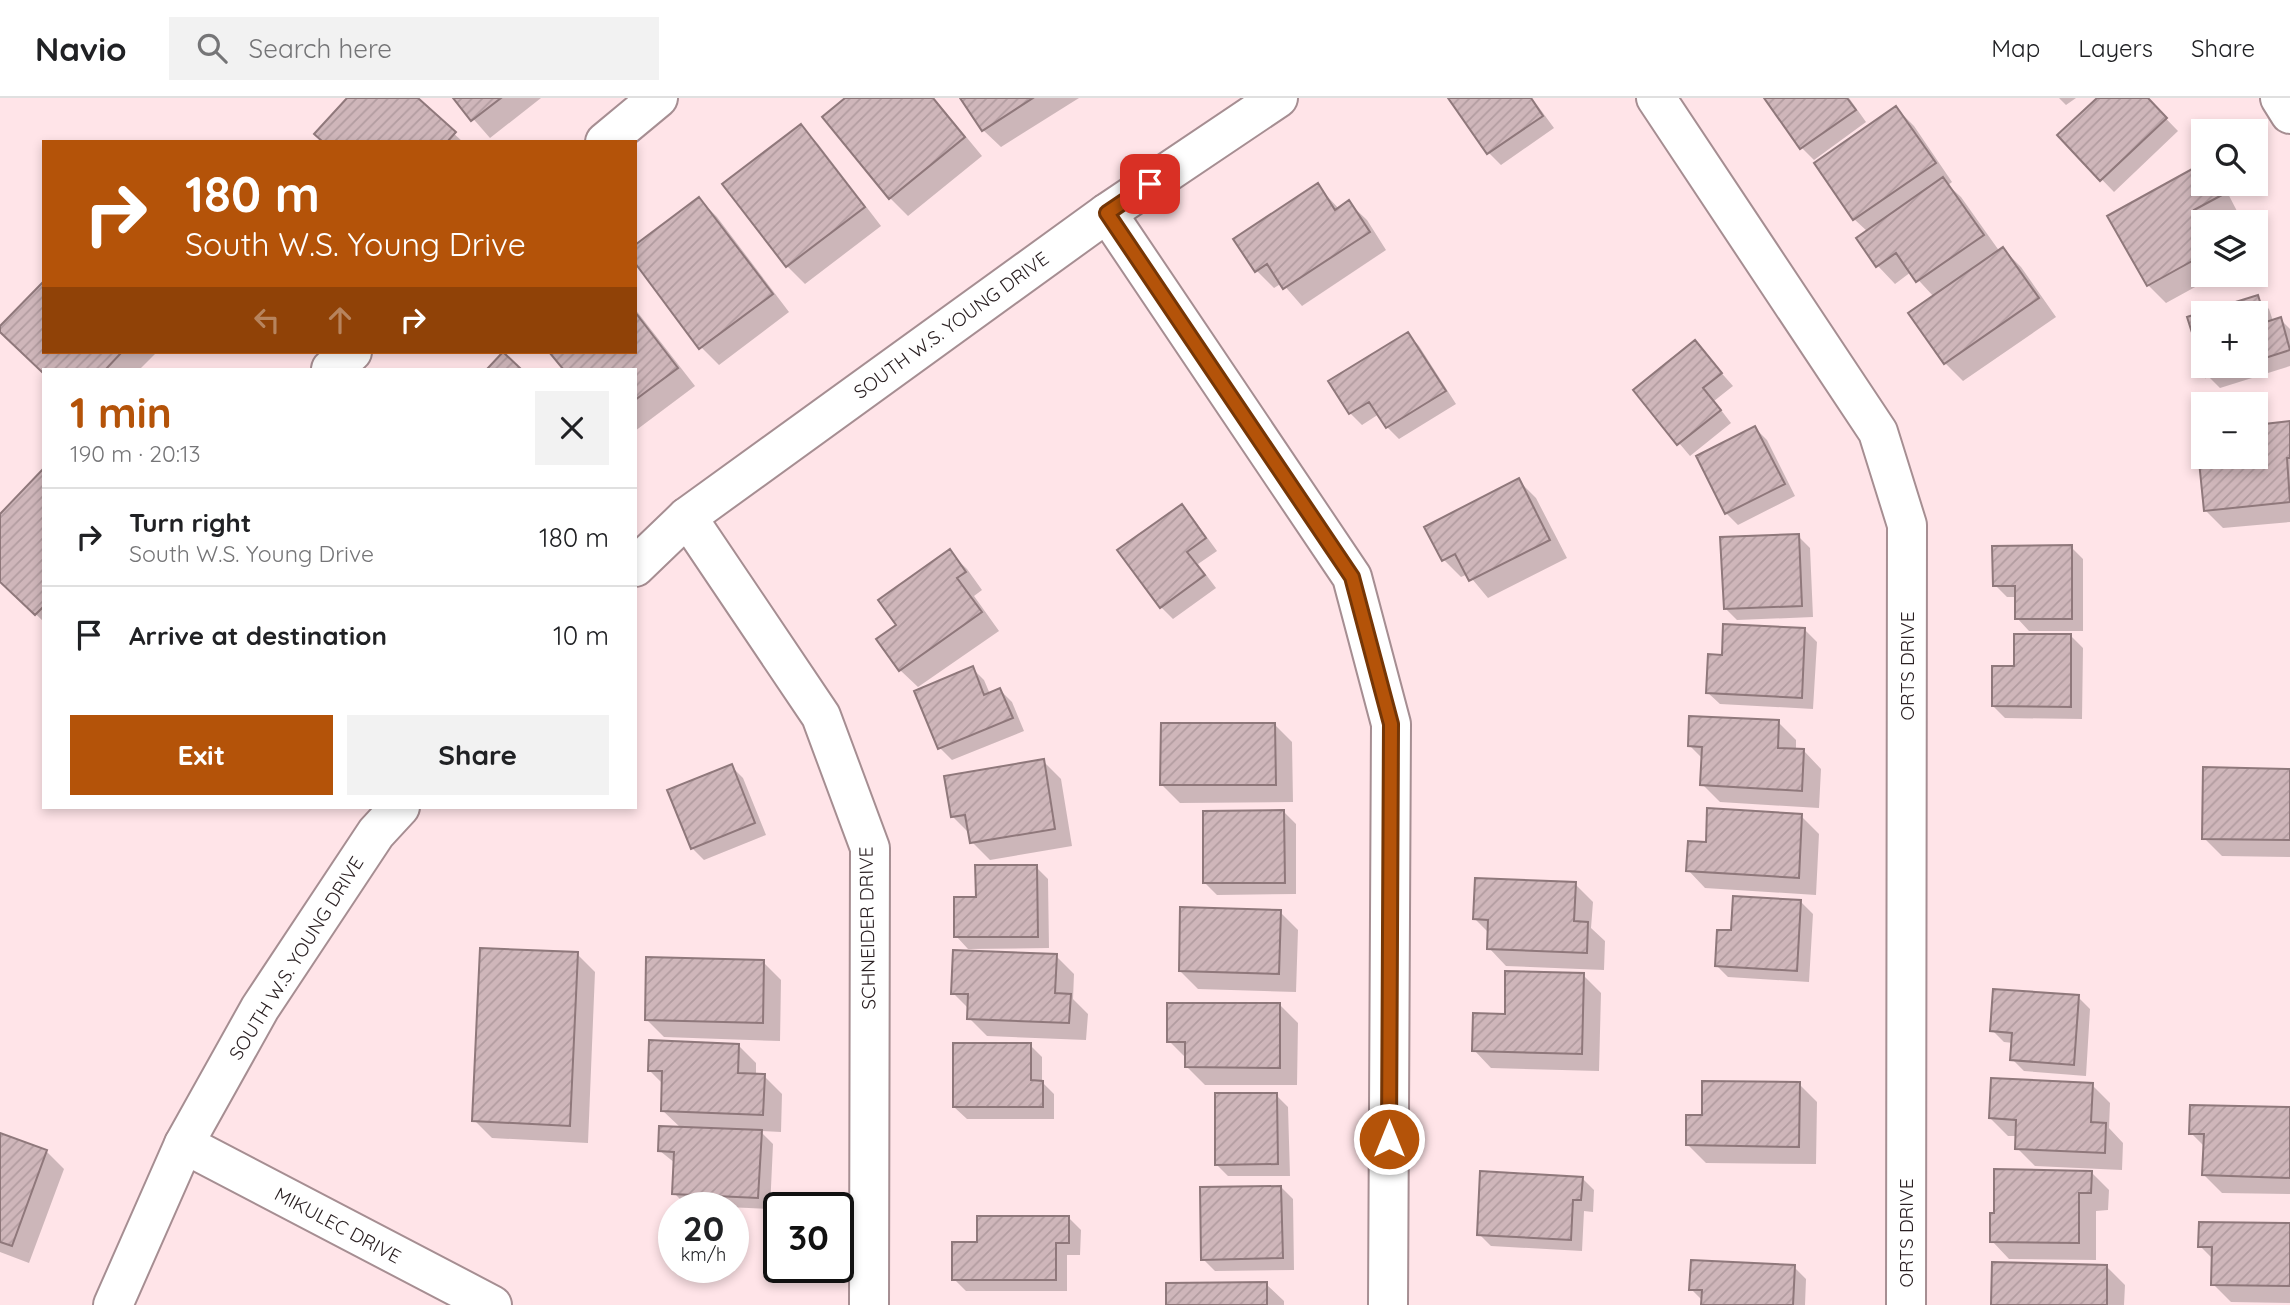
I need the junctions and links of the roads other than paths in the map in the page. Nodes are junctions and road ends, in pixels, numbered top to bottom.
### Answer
1 (658, 98) edge
2 (1278, 98) edge
3 (1656, 98) edge
4 (2280, 98) edge
5 (2290, 114) edge
6 (607, 140) edge
7 (1107, 213) junction
8 (350, 354) edge
9 (332, 368) edge
10 (687, 517) junction
11 (637, 565) edge
12 (398, 809) edge
13 (184, 1144) junction
14 (113, 1305) edge
15 (492, 1305) edge
16 (869, 1305) edge
17 (1388, 1305) edge
18 (1906, 1305) edge

1 - 6 street
2 - 7 street, SOUTH W.S. YOUNG DRIVE
3 - 18 street, ORTS DRIVE
4 - 5 street
7 - 10 street, SOUTH W.S. YOUNG DRIVE
7 - 17 street
8 - 9 street
10 - 11 street, SOUTH W.S. YOUNG DRIVE
10 - 16 street, SCHNEIDER DRIVE
12 - 13 street, SOUTH W.S. YOUNG DRIVE
13 - 14 street, SOUTH W.S. YOUNG DRIVE
13 - 15 street, MIKULEC DRIVE

